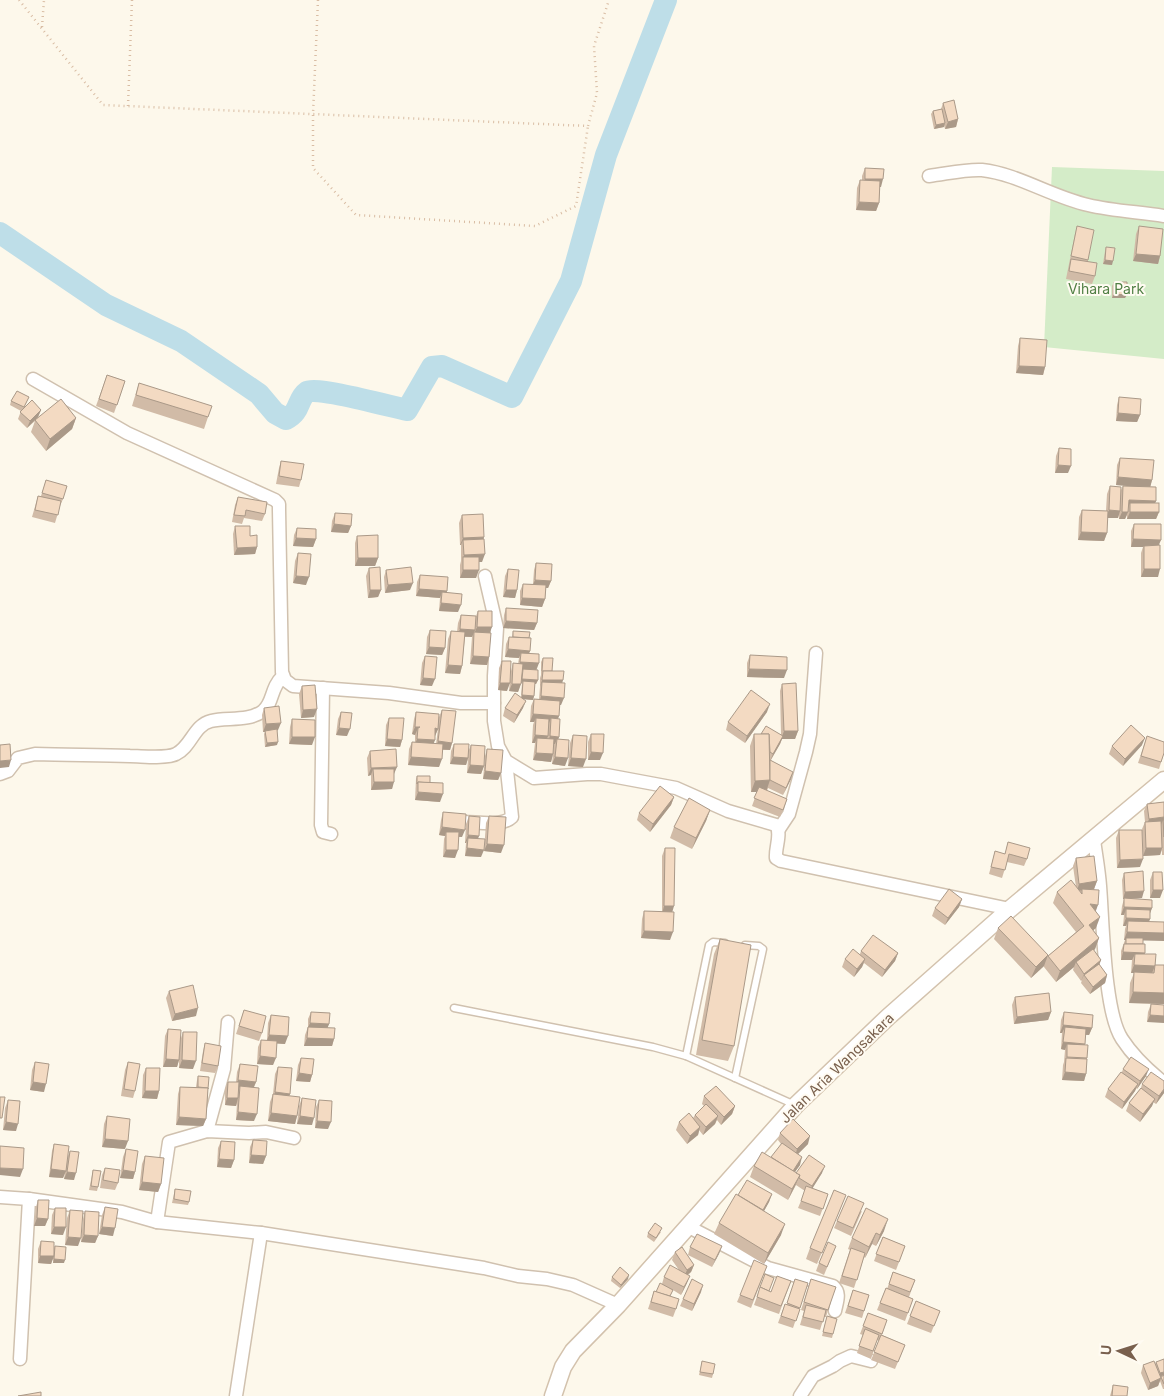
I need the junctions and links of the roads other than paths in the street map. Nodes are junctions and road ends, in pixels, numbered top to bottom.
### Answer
1 (929, 176) dead end
2 (1164, 216) edge
3 (33, 380) dead end
4 (485, 576) dead end
5 (816, 653) dead end
6 (283, 676) junction
7 (323, 688) junction
8 (494, 703) junction
9 (506, 761) junction
10 (0, 774) edge
11 (1164, 780) edge
12 (464, 822) edge
13 (779, 829) junction
14 (331, 834) dead end
15 (1094, 840) junction
16 (1010, 908) junction
17 (732, 944) edge
18 (741, 944) edge
19 (454, 1008) dead end
20 (228, 1022) dead end
21 (686, 1056) junction
22 (735, 1078) junction
23 (1164, 1083) edge
24 (796, 1105) junction
25 (207, 1130) junction
26 (294, 1138) dead end
27 (0, 1197) edge
28 (29, 1199) junction
29 (157, 1222) junction
30 (688, 1226) junction
31 (261, 1233) junction
32 (618, 1305) junction
33 (835, 1311) dead end
34 (20, 1359) dead end
35 (871, 1361) dead end
36 (236, 1396) edge
37 (553, 1396) edge
38 (800, 1396) edge

1 - 2 street
3 - 6 street
4 - 8 street
5 - 13 street
6 - 7 street
6 - 10 street
7 - 8 street
7 - 14 street
8 - 9 street
9 - 12 street
9 - 13 street
11 - 15 street, Jalan Aria Wangsakara
13 - 16 street
15 - 16 street, Jalan Aria Wangsakara
15 - 23 street
16 - 24 street, Jalan Aria Wangsakara
17 - 21 lane
18 - 22 lane
19 - 21 lane
20 - 25 street
21 - 22 lane
22 - 24 lane
24 - 30 street, Jalan Aria Wangsakara
25 - 26 street
25 - 29 street
27 - 28 street
28 - 29 street
28 - 34 street
29 - 31 street
30 - 32 street, Jalan Aria Wangsakara
30 - 33 street
31 - 32 street
31 - 36 street
32 - 37 street, Jalan Aria Wangsakara
35 - 38 street

